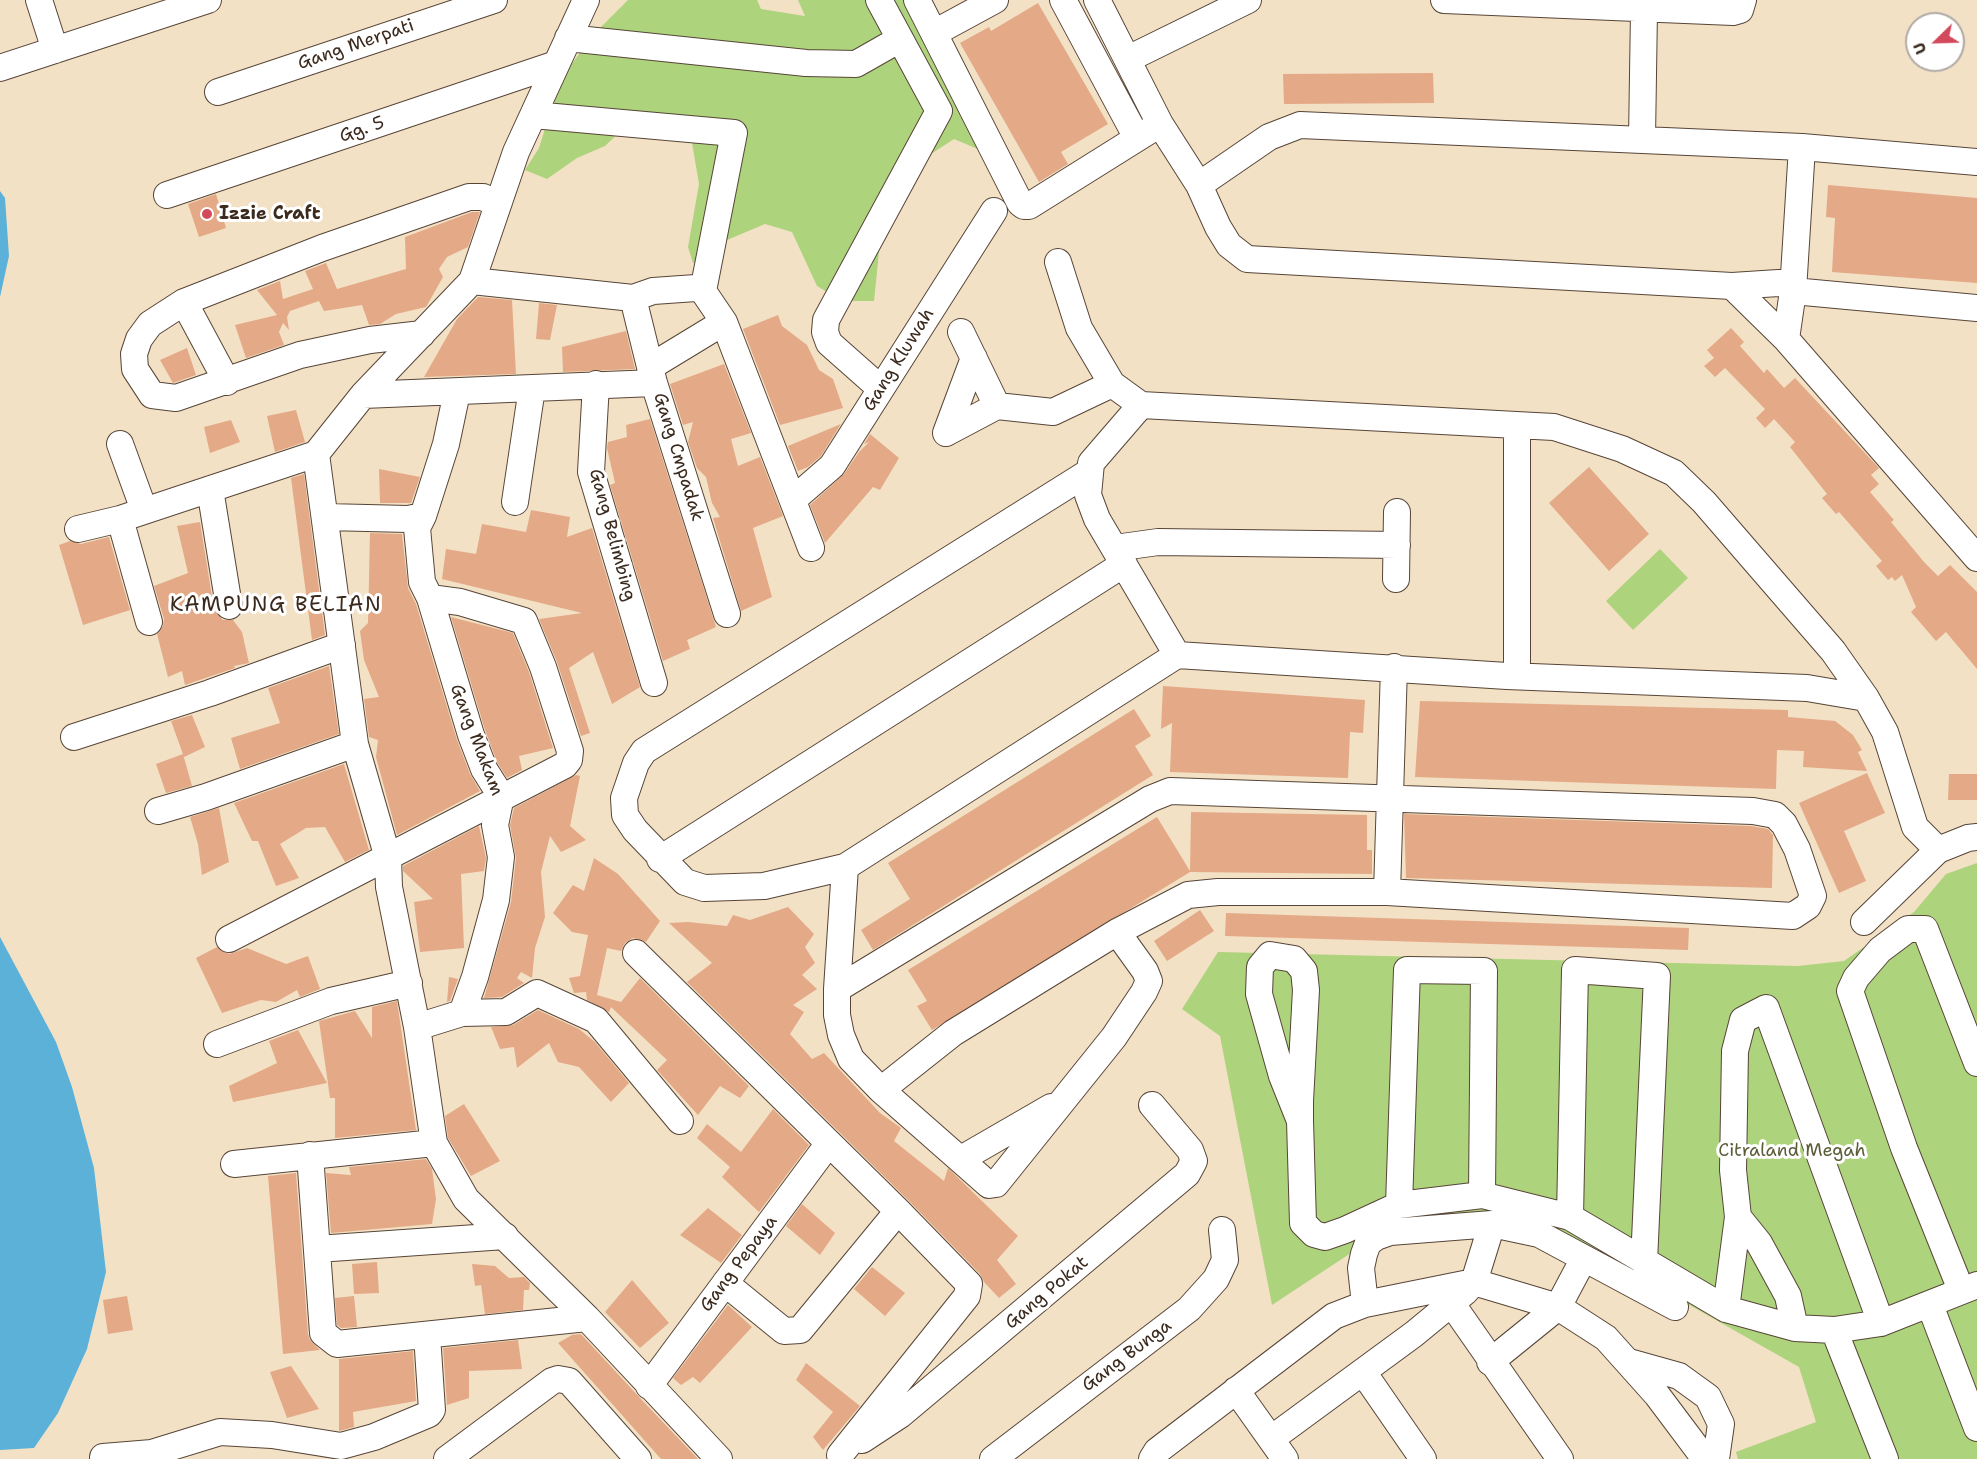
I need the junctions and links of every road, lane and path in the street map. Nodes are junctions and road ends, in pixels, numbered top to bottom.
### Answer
1 (39, 0) edge
2 (208, 0) edge
3 (494, 0) edge
4 (586, 0) edge
5 (879, 0) edge
6 (917, 0) edge
7 (994, 0) edge
8 (1063, 0) edge
9 (1097, 0) edge
10 (1248, 0) edge
11 (1444, 0) edge
12 (1743, 0) edge
13 (1552, 1) edge
14 (1651, 7) edge
15 (149, 9) edge
16 (433, 9) edge
17 (936, 32) junction
18 (568, 38) junction
19 (900, 39) junction
20 (55, 50) junction
21 (1128, 59) junction
22 (556, 64) junction
23 (0, 68) edge
24 (219, 92) dead end
25 (533, 115) junction
26 (1160, 124) junction
27 (1137, 138) junction
28 (1642, 139) junction
29 (1802, 147) junction
30 (1977, 162) edge
31 (1199, 185) junction
32 (167, 195) dead end
33 (497, 204) junction
34 (994, 211) dead end
35 (1058, 262) dead end
36 (472, 280) junction
37 (1732, 286) junction
38 (1793, 287) junction
39 (704, 291) junction
40 (633, 298) junction
41 (184, 302) junction
42 (1977, 308) edge
43 (724, 322) junction
44 (961, 332) dead end
45 (422, 334) junction
46 (1786, 339) junction
47 (974, 358) junction
48 (652, 375) junction
49 (227, 382) junction
50 (596, 384) junction
51 (1112, 384) junction
52 (532, 388) junction
53 (881, 389) junction
54 (457, 392) junction
55 (363, 396) junction
56 (1141, 405) junction
57 (998, 406) junction
58 (1517, 426) junction
59 (120, 444) dead end
60 (316, 454) junction
61 (1089, 472) junction
62 (210, 489) junction
63 (794, 499) junction
64 (515, 502) dead end
65 (144, 510) junction
66 (1397, 512) dead end
67 (423, 516) junction
68 (326, 517) junction
69 (120, 519) junction
70 (78, 529) dead end
71 (1397, 545) junction
72 (811, 548) dead end
73 (1119, 556) junction
74 (1977, 558) edge
75 (1396, 579) dead end
76 (430, 598) junction
77 (229, 606) dead end
78 (727, 614) dead end
79 (149, 622) dead end
80 (342, 645) junction
81 (1833, 651) junction
82 (1177, 655) junction
83 (1394, 667) junction
84 (1517, 675) junction
85 (654, 683) dead end
86 (1807, 688) junction
87 (1866, 698) junction
88 (74, 737) dead end
89 (356, 744) junction
90 (501, 796) junction
91 (1390, 797) junction
92 (158, 811) dead end
93 (1977, 837) edge
94 (1938, 850) junction
95 (388, 858) junction
96 (660, 859) junction
97 (845, 867) junction
98 (1387, 892) junction
99 (1864, 922) dead end
100 (1117, 932) junction
101 (229, 939) dead end
102 (636, 953) dead end
103 (409, 983) junction
104 (837, 989) junction
105 (462, 1013) junction
106 (417, 1027) junction
107 (217, 1044) dead end
108 (1977, 1063) edge
109 (881, 1090) junction
110 (1065, 1099) junction
111 (1152, 1105) dead end
112 (680, 1121) dead end
113 (1300, 1121) junction
114 (434, 1143) junction
115 (829, 1143) junction
116 (310, 1155) junction
117 (961, 1159) junction
118 (234, 1164) dead end
119 (1482, 1195) junction
120 (1399, 1204) junction
121 (898, 1211) junction
122 (1570, 1217) junction
123 (1738, 1217) junction
124 (1492, 1224) junction
125 (1222, 1230) dead end
126 (505, 1236) junction
127 (317, 1249) junction
128 (1584, 1258) junction
129 (1644, 1262) junction
130 (1474, 1282) junction
131 (726, 1283) junction
132 (1969, 1288) edge
133 (1365, 1304) junction
134 (1452, 1304) junction
135 (1930, 1305) junction
136 (1558, 1307) junction
137 (1675, 1307) dead end
138 (1726, 1309) junction
139 (586, 1318) junction
140 (1881, 1323) junction
141 (1795, 1328) junction
142 (1834, 1330) junction
143 (427, 1335) junction
144 (1491, 1362) junction
145 (1629, 1362) junction
146 (1363, 1372) junction
147 (649, 1386) junction
148 (1236, 1390) junction
149 (893, 1407) junction
150 (1977, 1428) edge
151 (1278, 1449) edge
152 (103, 1457) dead end
153 (837, 1457) edge
154 (447, 1459) edge
155 (638, 1459) edge
156 (719, 1459) edge
157 (993, 1459) edge
158 (1152, 1459) edge
159 (1423, 1459) edge
160 (1560, 1459) edge
161 (1705, 1459) edge
162 (1716, 1459) edge
163 (1885, 1459) edge

1 - 20 street
2 - 15 street
3 - 16 street, Gang Merpati
4 - 18 street
5 - 19 street
6 - 17 street
7 - 17 street
8 - 27 street
9 - 21 street
10 - 21 street
11 - 13 street
12 - 14 street
13 - 14 street
14 - 28 street
15 - 20 street
16 - 24 street, Gang Merpati
17 - 27 street
18 - 19 street
18 - 22 street
19 - 53 street
20 - 23 street
21 - 26 street
22 - 25 street
22 - 32 street, Gg. 5
25 - 33 street
25 - 39 street
26 - 27 street
26 - 31 street
28 - 29 street
28 - 31 street
29 - 30 street
29 - 38 street
31 - 37 street
33 - 36 street
33 - 41 street
34 - 53 street, Gang Kluwah
35 - 51 street
36 - 40 street
36 - 45 street
37 - 38 street
37 - 46 street
38 - 42 street
38 - 46 street
39 - 40 street
39 - 43 street
40 - 48 street, Gang Cmpadak
41 - 49 street
41 - 49 street
43 - 48 street
43 - 63 street
44 - 47 street
45 - 49 street
45 - 55 street
46 - 74 street
47 - 57 street
47 - 57 street
48 - 50 street
48 - 78 street, Gang Cmpadak
50 - 52 street
50 - 85 street, Gang Belimbing
51 - 56 street
51 - 57 street
52 - 54 street
52 - 64 street
53 - 63 street, Gang Kluwah
54 - 55 street
54 - 67 street, Gang Makam
55 - 60 street
56 - 58 street
56 - 61 street
58 - 81 street
58 - 84 street
59 - 65 street
60 - 62 street
60 - 68 street
61 - 73 street
61 - 96 street
62 - 65 street
62 - 77 street
63 - 72 street
65 - 69 street
66 - 71 street
67 - 68 street
67 - 76 street, Gang Makam
68 - 80 street
69 - 70 street
69 - 79 street
71 - 73 street
71 - 75 street
73 - 82 street
73 - 96 street
76 - 90 street, Gang Makam
76 - 90 street
80 - 88 street
80 - 89 street
81 - 86 street
81 - 87 street
82 - 83 street
82 - 97 street
83 - 84 street
83 - 91 street
84 - 86 street
86 - 87 street
87 - 94 street
89 - 92 street
89 - 95 street
90 - 95 street
90 - 105 street, Gang Makam
91 - 98 street
91 - 98 street
91 - 104 street
93 - 94 street
94 - 99 street
95 - 101 street
95 - 103 street
96 - 97 street
97 - 104 street
98 - 100 street
100 - 109 street
100 - 110 street
102 - 115 street
103 - 106 street
103 - 107 street
104 - 109 street
105 - 106 street
105 - 112 street
106 - 114 street
108 - 132 street
109 - 117 street
110 - 117 street
110 - 117 street
111 - 149 street, Gang Pokat
113 - 113 street
113 - 120 street
114 - 116 street
114 - 126 street
115 - 121 street
115 - 131 street, Gang Pepaya
116 - 118 street
116 - 127 street
119 - 120 street
119 - 120 street
119 - 122 street
121 - 131 street
121 - 149 street
122 - 129 street
122 - 129 street
123 - 138 street
123 - 140 street
123 - 141 street
124 - 128 street
124 - 130 street
124 - 133 street
125 - 157 street, Gang Bunga
126 - 127 street
126 - 139 street
127 - 143 street
128 - 136 street
128 - 137 street
129 - 138 street
130 - 133 street
130 - 134 street
130 - 136 street
131 - 147 street, Gang Pepaya
132 - 135 street
133 - 148 street
134 - 144 street
134 - 146 street
135 - 140 street
135 - 150 street
136 - 144 street
136 - 145 street
138 - 141 street
139 - 143 street
139 - 147 street
140 - 142 street
141 - 142 street
142 - 163 street
143 - 152 street
144 - 160 street
145 - 161 street
145 - 162 street
146 - 151 street
146 - 159 street
147 - 156 street
148 - 151 street
148 - 158 street
149 - 153 street, Gang Pokat
154 - 155 street

